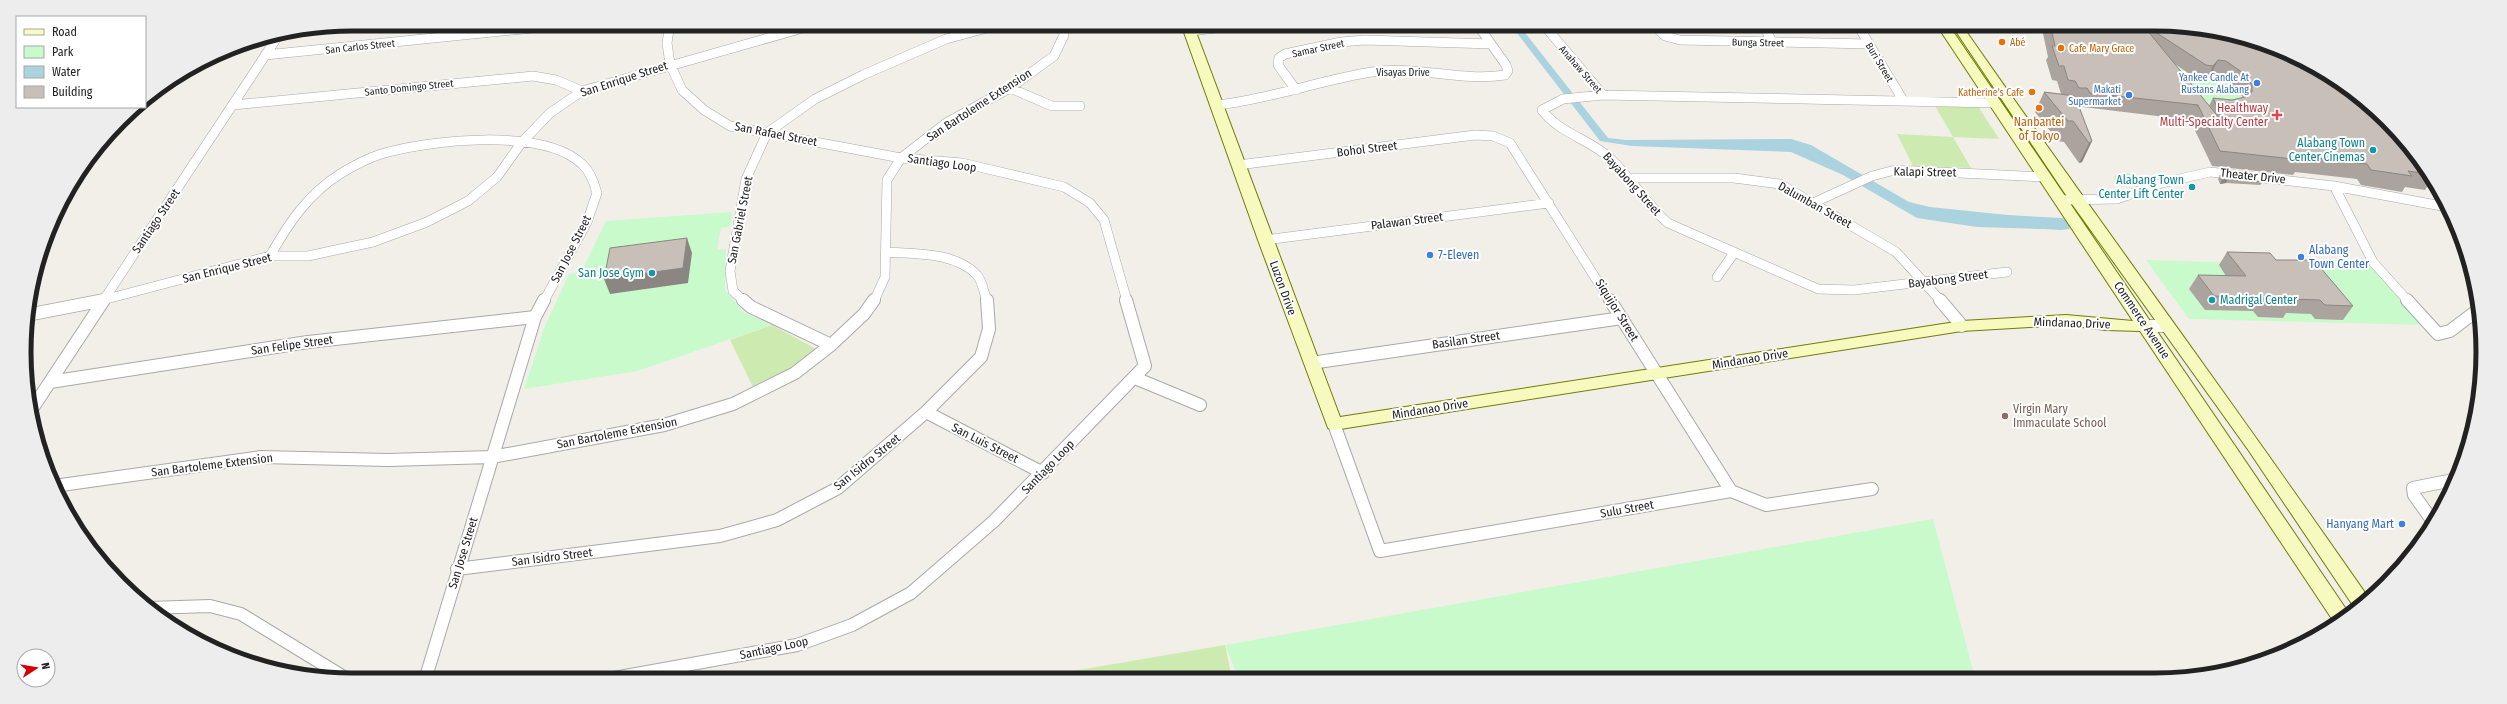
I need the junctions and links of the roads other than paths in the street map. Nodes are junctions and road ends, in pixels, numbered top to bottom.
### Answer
1 (504, 31) edge
2 (669, 31) edge
3 (791, 31) edge
4 (976, 31) edge
5 (1064, 31) edge
6 (1190, 31) edge
7 (1482, 31) edge
8 (1549, 31) edge
9 (1657, 31) edge
10 (1766, 31) edge
11 (1861, 31) edge
12 (1947, 31) edge
13 (1960, 31) edge
14 (275, 40) edge
15 (1772, 42) junction
16 (1491, 44) junction
17 (1869, 44) junction
18 (266, 55) junction
19 (670, 64) junction
20 (1010, 88) junction
21 (1296, 90) junction
22 (582, 91) junction
23 (1603, 95) junction
24 (1904, 100) junction
25 (1995, 102) junction
26 (233, 105) junction
27 (1218, 105) junction
28 (1080, 106) dead end
29 (767, 132) junction
30 (1496, 136) joint
31 (522, 142) junction
32 (901, 158) junction
33 (1238, 165) junction
34 (2044, 177) junction
35 (1627, 178) junction
36 (2334, 186) junction
37 (2059, 200) junction
38 (2077, 200) junction
39 (1549, 203) junction
40 (1813, 203) junction
41 (2440, 205) edge
42 (1265, 240) junction
43 (887, 252) junction
44 (1734, 253) junction
45 (270, 256) junction
46 (2007, 272) dead end
47 (1717, 277) dead end
48 (1924, 282) junction
49 (103, 300) junction
50 (34, 313) edge
51 (2473, 313) edge
52 (535, 317) junction
53 (1622, 318) junction
54 (1962, 326) junction
55 (2146, 326) junction
56 (2168, 326) junction
57 (831, 345) junction
58 (1310, 363) junction
59 (1657, 374) junction
60 (1135, 378) junction
61 (50, 382) junction
62 (35, 404) edge
63 (1200, 405) dead end
64 (926, 412) junction
65 (1334, 424) junction
66 (492, 457) junction
67 (1043, 473) junction
68 (2449, 481) edge
69 (2278, 482) junction
70 (2252, 483) junction
71 (60, 485) edge
72 (1872, 489) dead end
73 (1731, 491) junction
74 (2430, 517) edge
75 (1380, 551) joint
76 (457, 569) junction
77 (2359, 599) edge
78 (158, 608) edge
79 (2339, 615) edge
80 (334, 672) edge
81 (427, 673) edge
82 (642, 673) edge

1 - 18 street, San Carlos Street
2 - 19 street, San Rafael Street
3 - 19 street, San Enrique Street
4 - 29 street
5 - 20 street, San Bartoleme Extension
6 - 27 main road, Luzon Drive
7 - 16 street, Visayas Drive
8 - 23 street, Anahaw Street
9 - 15 street, Bunga Street
10 - 15 street
11 - 17 street, Buri Street
12 - 25 main road, Commerce Avenue
13 - 38 main road, Commerce Avenue
14 - 18 street, Santiago Street
15 - 17 street, Bunga Street
16 - 21 street, Visayas Drive
16 - 21 street, Samar Street
17 - 24 street, Buri Street
18 - 26 street, Santiago Street
19 - 22 street, San Enrique Street
19 - 29 street, San Rafael Street
20 - 28 street
20 - 32 street, San Bartoleme Extension
21 - 27 street, Visayas Drive
22 - 26 street, Santo Domingo Street
22 - 31 street, San Enrique Street
23 - 24 street, Bayabong Street
23 - 35 street, Bayabong Street
24 - 25 street, Bayabong Street
25 - 34 main road, Commerce Avenue
26 - 49 street, Santiago Street
27 - 33 main road, Luzon Drive
29 - 32 street, San Rafael Street
29 - 57 street, San Gabriel Street
30 - 33 street, Bohol Street
30 - 39 street, Siquijor Street
31 - 45 street, San Enrique Street
31 - 45 street, San Jose Street
31 - 52 street, San Jose Street
32 - 43 street, San Bartoleme Extension
32 - 60 street, Santiago Loop
33 - 42 main road, Luzon Drive
34 - 37 main road, Commerce Avenue
34 - 40 street, Kalapi Street
35 - 40 street, Dalumban Street
35 - 44 street, Bayabong Street
36 - 38 street, Theater Drive
36 - 41 street, Theater Drive
36 - 51 street
37 - 38 street, Theater Drive
37 - 55 main road, Commerce Avenue
38 - 56 main road, Commerce Avenue
39 - 42 street, Palawan Street
39 - 53 street, Siquijor Street
40 - 48 street, Dalumban Street
42 - 58 main road, Luzon Drive
43 - 57 street, San Bartoleme Extension
43 - 64 street, San Isidro Street
44 - 47 street
44 - 48 street, Bayabong Street
45 - 49 street, San Enrique Street
46 - 48 street, Bayabong Street
48 - 54 street, Dalumban Street
49 - 50 street, San Enrique Street
49 - 61 street, Santiago Street
52 - 61 street, San Felipe Street
52 - 66 street, San Jose Street
53 - 58 street, Basilan Street
53 - 59 street, Siquijor Street
54 - 55 main road, Mindanao Drive
54 - 59 main road, Mindanao Drive
55 - 56 street, Mindanao Drive
55 - 70 main road, Commerce Avenue
56 - 69 main road, Commerce Avenue
57 - 66 street, San Bartoleme Extension
58 - 65 main road, Luzon Drive
59 - 65 main road, Mindanao Drive
59 - 73 street, Siquijor Street
60 - 63 street
60 - 67 street, Santiago Loop
61 - 62 street, Santiago Street
64 - 67 street, San Luis Street
64 - 76 street, San Isidro Street
65 - 75 street, Luzon Drive
66 - 71 street, San Bartoleme Extension
66 - 76 street, San Jose Street
67 - 82 street, Santiago Loop
68 - 74 street
69 - 70 main road
69 - 77 main road, Commerce Avenue
70 - 79 main road, Commerce Avenue
72 - 73 street
73 - 75 street, Sulu Street
76 - 81 street, San Jose Street
78 - 80 street

